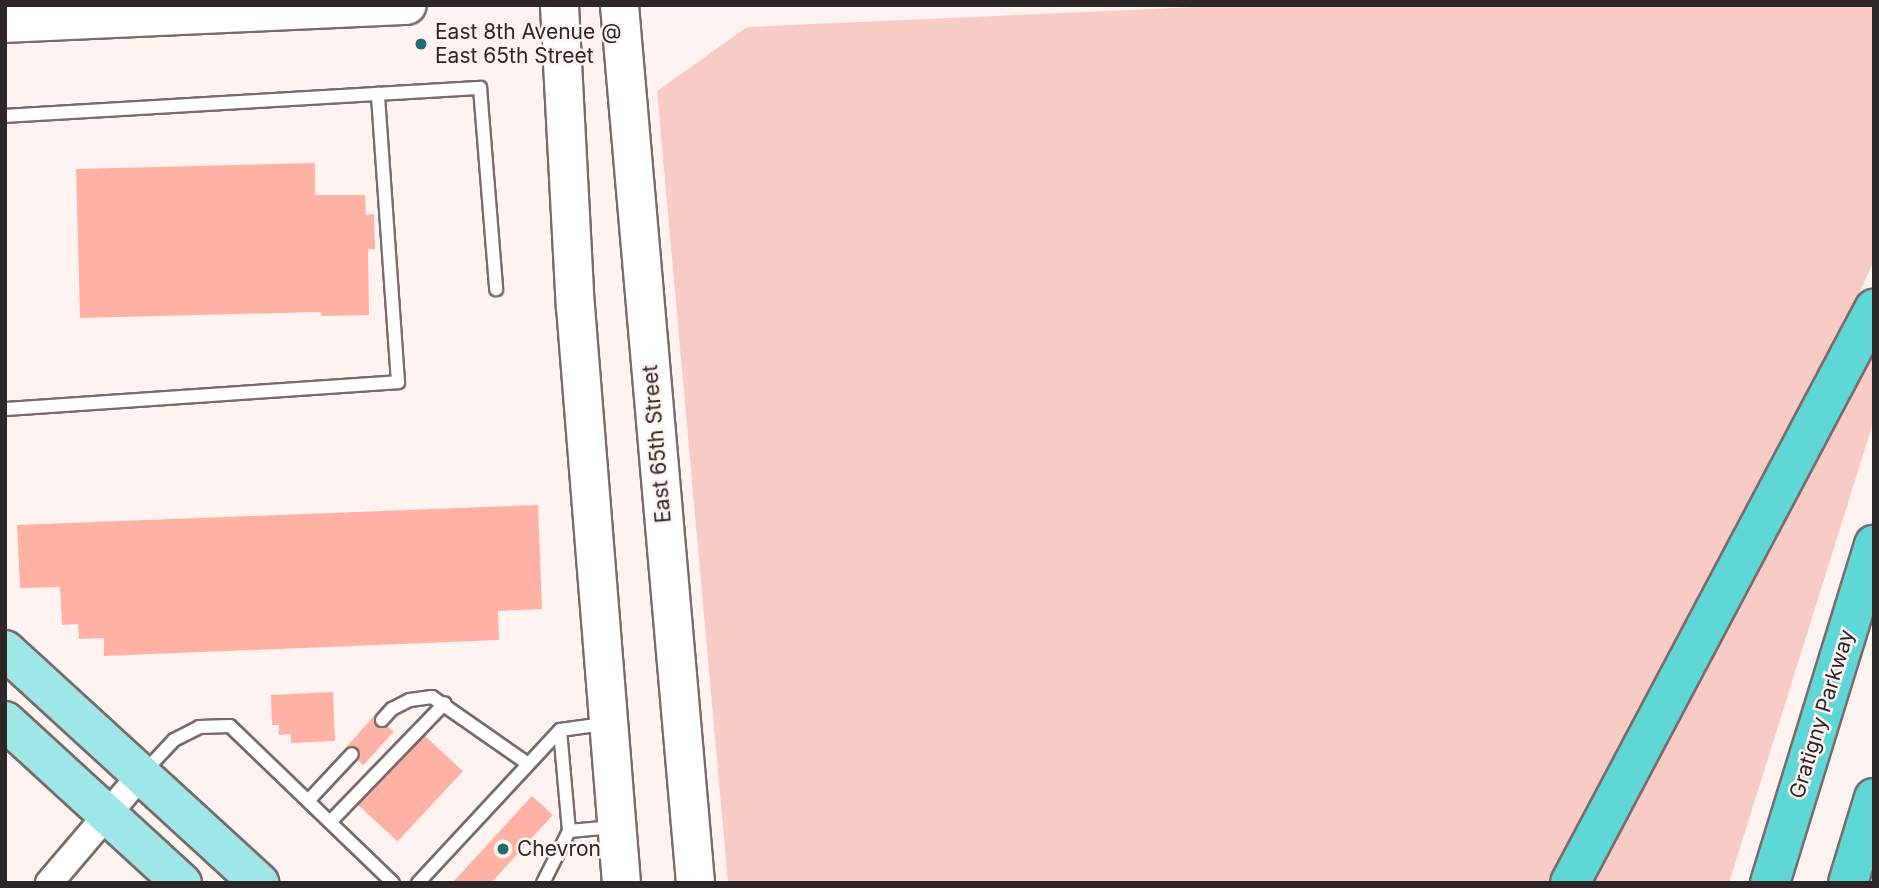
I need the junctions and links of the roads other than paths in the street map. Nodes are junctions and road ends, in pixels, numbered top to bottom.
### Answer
1 (407, 5) edge
2 (559, 5) edge
3 (619, 5) edge
4 (5, 23) edge
5 (378, 94) junction
6 (5, 116) edge
7 (496, 289) dead end
8 (1874, 309) edge
9 (5, 409) edge
10 (1874, 545) edge
11 (5, 650) edge
12 (445, 703) junction
13 (382, 720) dead end
14 (5, 721) edge
15 (607, 723) junction
16 (560, 730) junction
17 (352, 754) dead end
18 (528, 764) junction
19 (141, 775) junction
20 (1874, 798) edge
21 (308, 802) junction
22 (105, 815) junction
23 (330, 822) junction
24 (616, 827) junction
25 (569, 831) junction
26 (49, 883) edge
27 (182, 883) edge
28 (259, 883) edge
29 (393, 883) edge
30 (418, 883) edge
31 (543, 883) edge
32 (621, 883) edge
33 (695, 883) edge
34 (1570, 883) edge
35 (1770, 883) edge
36 (1848, 883) edge

1 - 4 main road
2 - 15 main road
3 - 33 main road, East 65th Street
5 - 6 lane
5 - 7 lane
5 - 9 lane
8 - 34 highway
10 - 35 highway, Gratigny Parkway
11 - 19 main road
12 - 13 lane
12 - 18 lane
12 - 23 lane
14 - 22 main road
15 - 16 lane
15 - 24 main road
16 - 18 lane
16 - 25 lane
17 - 21 lane
18 - 30 lane
19 - 21 lane
19 - 22 street
19 - 28 main road
20 - 36 highway
21 - 23 lane
22 - 26 street
22 - 27 main road
23 - 29 lane
24 - 25 lane
24 - 32 main road
25 - 31 lane

